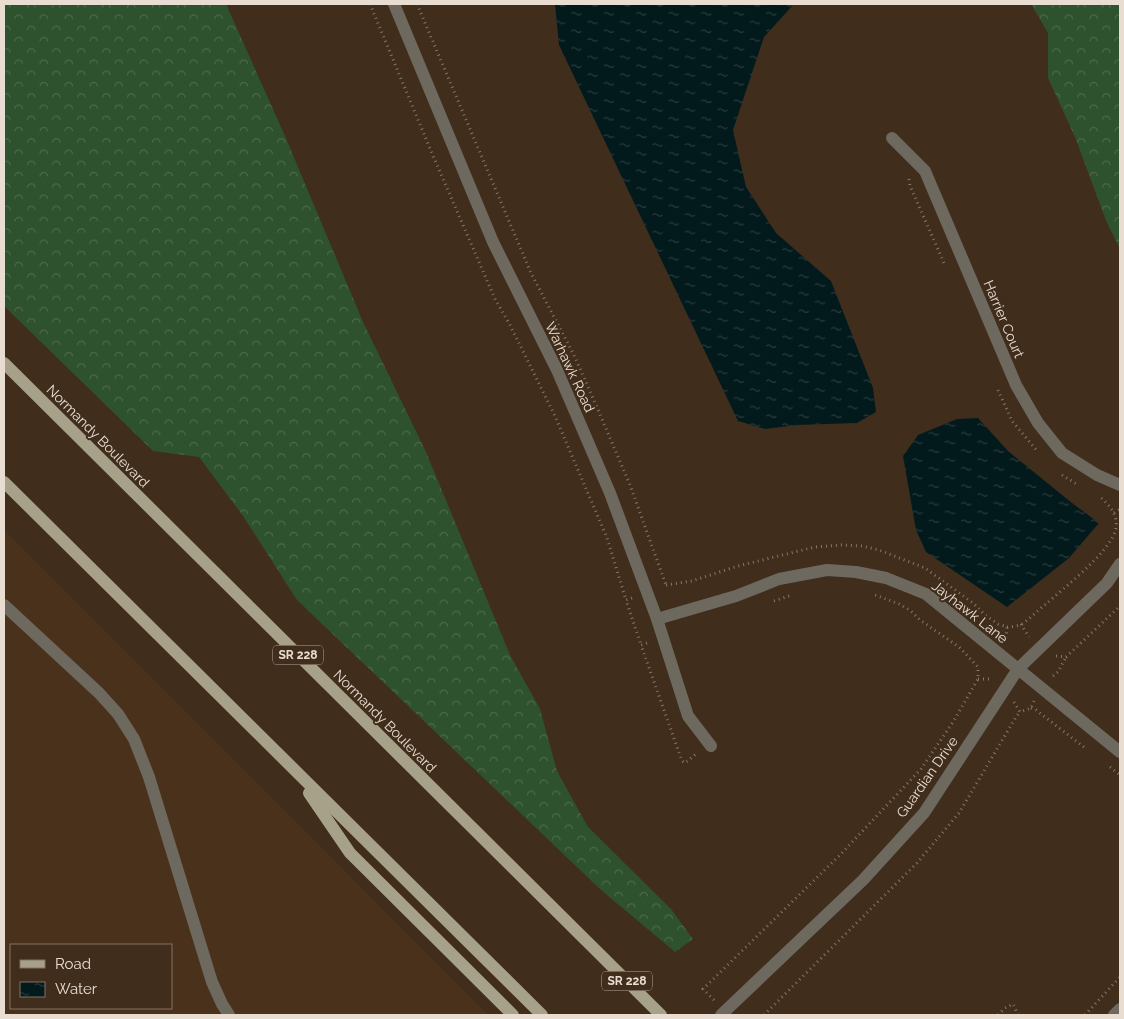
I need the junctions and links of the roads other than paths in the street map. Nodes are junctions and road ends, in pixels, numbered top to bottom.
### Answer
1 (394, 4) edge
2 (892, 138) dead end
3 (4, 363) edge
4 (4, 482) edge
5 (1120, 485) edge
6 (1120, 564) edge
7 (4, 605) edge
8 (657, 619) junction
9 (1018, 669) junction
10 (709, 744) road end
11 (1120, 752) edge
12 (290, 766) junction
13 (1120, 1009) edge
14 (723, 1014) edge
15 (229, 1015) edge
16 (513, 1015) edge
17 (542, 1015) edge
18 (661, 1015) edge
19 (1114, 1015) edge

1 - 8 street, Warhawk Road
2 - 5 street, Harrier Court
3 - 18 main road, Normandy Boulevard / SR 228
4 - 12 main road
6 - 9 street, Guardian Drive
7 - 15 street
8 - 9 street, Jayhawk Lane
8 - 10 street, Warhawk Road
9 - 11 street, Jayhawk Lane
9 - 14 street, Guardian Drive
12 - 16 main road
12 - 17 main road
13 - 19 street

